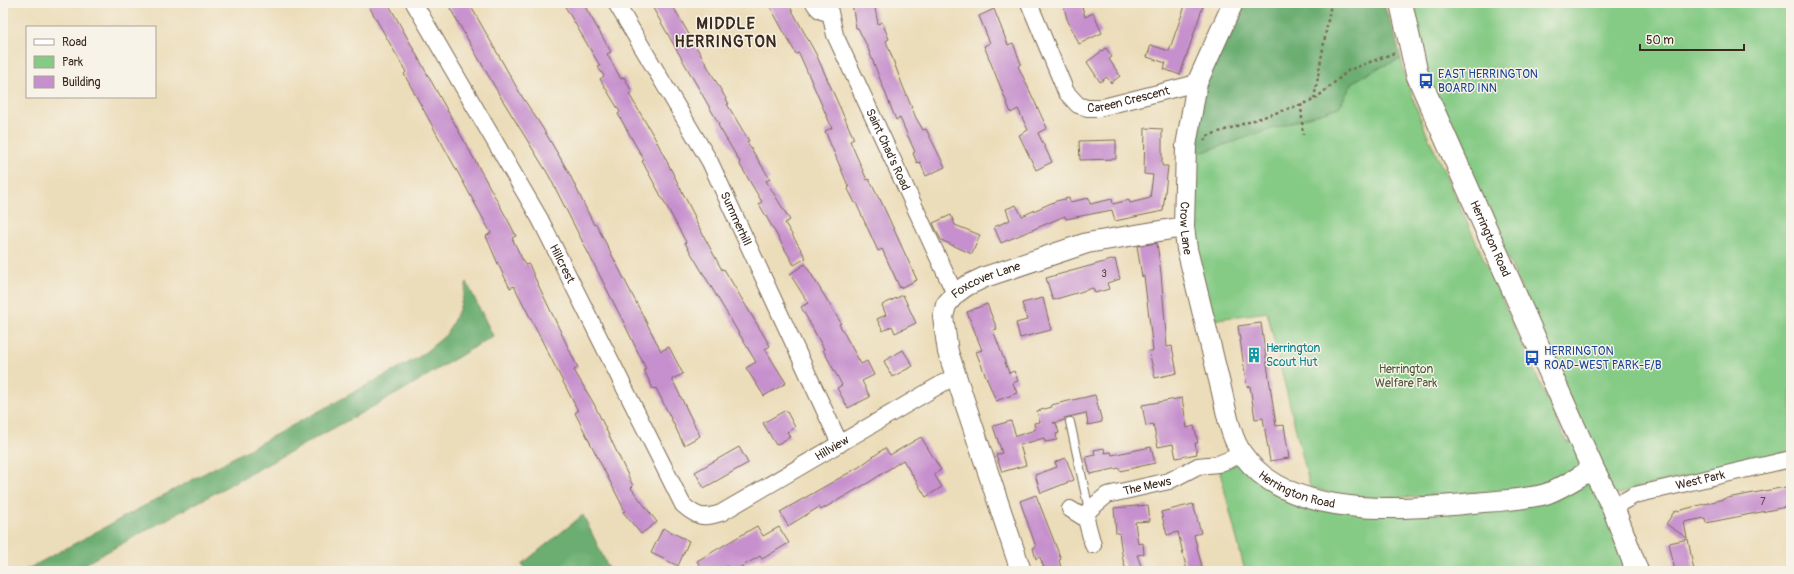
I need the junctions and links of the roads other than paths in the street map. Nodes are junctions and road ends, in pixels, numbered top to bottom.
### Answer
1 (414, 3) edge
2 (616, 3) edge
3 (814, 3) edge
4 (1029, 3) edge
5 (1232, 3) edge
6 (1401, 3) edge
7 (829, 7) edge
8 (1197, 83) junction
9 (1184, 227) junction
10 (954, 294) junction
11 (955, 376) junction
12 (1070, 422) dead end
13 (840, 444) junction
14 (1243, 454) junction
15 (1791, 459) edge
16 (1593, 469) junction
17 (1613, 507) junction
18 (1070, 509) dead end
19 (1088, 514) junction
20 (708, 517) joint
21 (1093, 545) dead end
22 (1021, 571) edge
23 (1637, 571) edge

1 - 20 street, Hillcrest
2 - 13 street, Summerhill
3 - 7 street
4 - 8 street, Careen Crescent
5 - 8 street, Crow Lane
6 - 16 main road, Herrington Road
7 - 10 street, Saint Chad's Road
8 - 9 street, Crow Lane
9 - 10 street, Foxcover Lane
9 - 14 street, Crow Lane
10 - 11 street, Foxcover Lane
11 - 13 street, Hillview
11 - 22 street, Foxcover Lane
12 - 19 lane
13 - 20 street, Hillview
14 - 16 street, Herrington Road
14 - 19 street, The Mews
15 - 17 street, West Park
16 - 17 main road, Herrington Road
17 - 23 main road, Herrington Road
18 - 19 street
19 - 21 street

